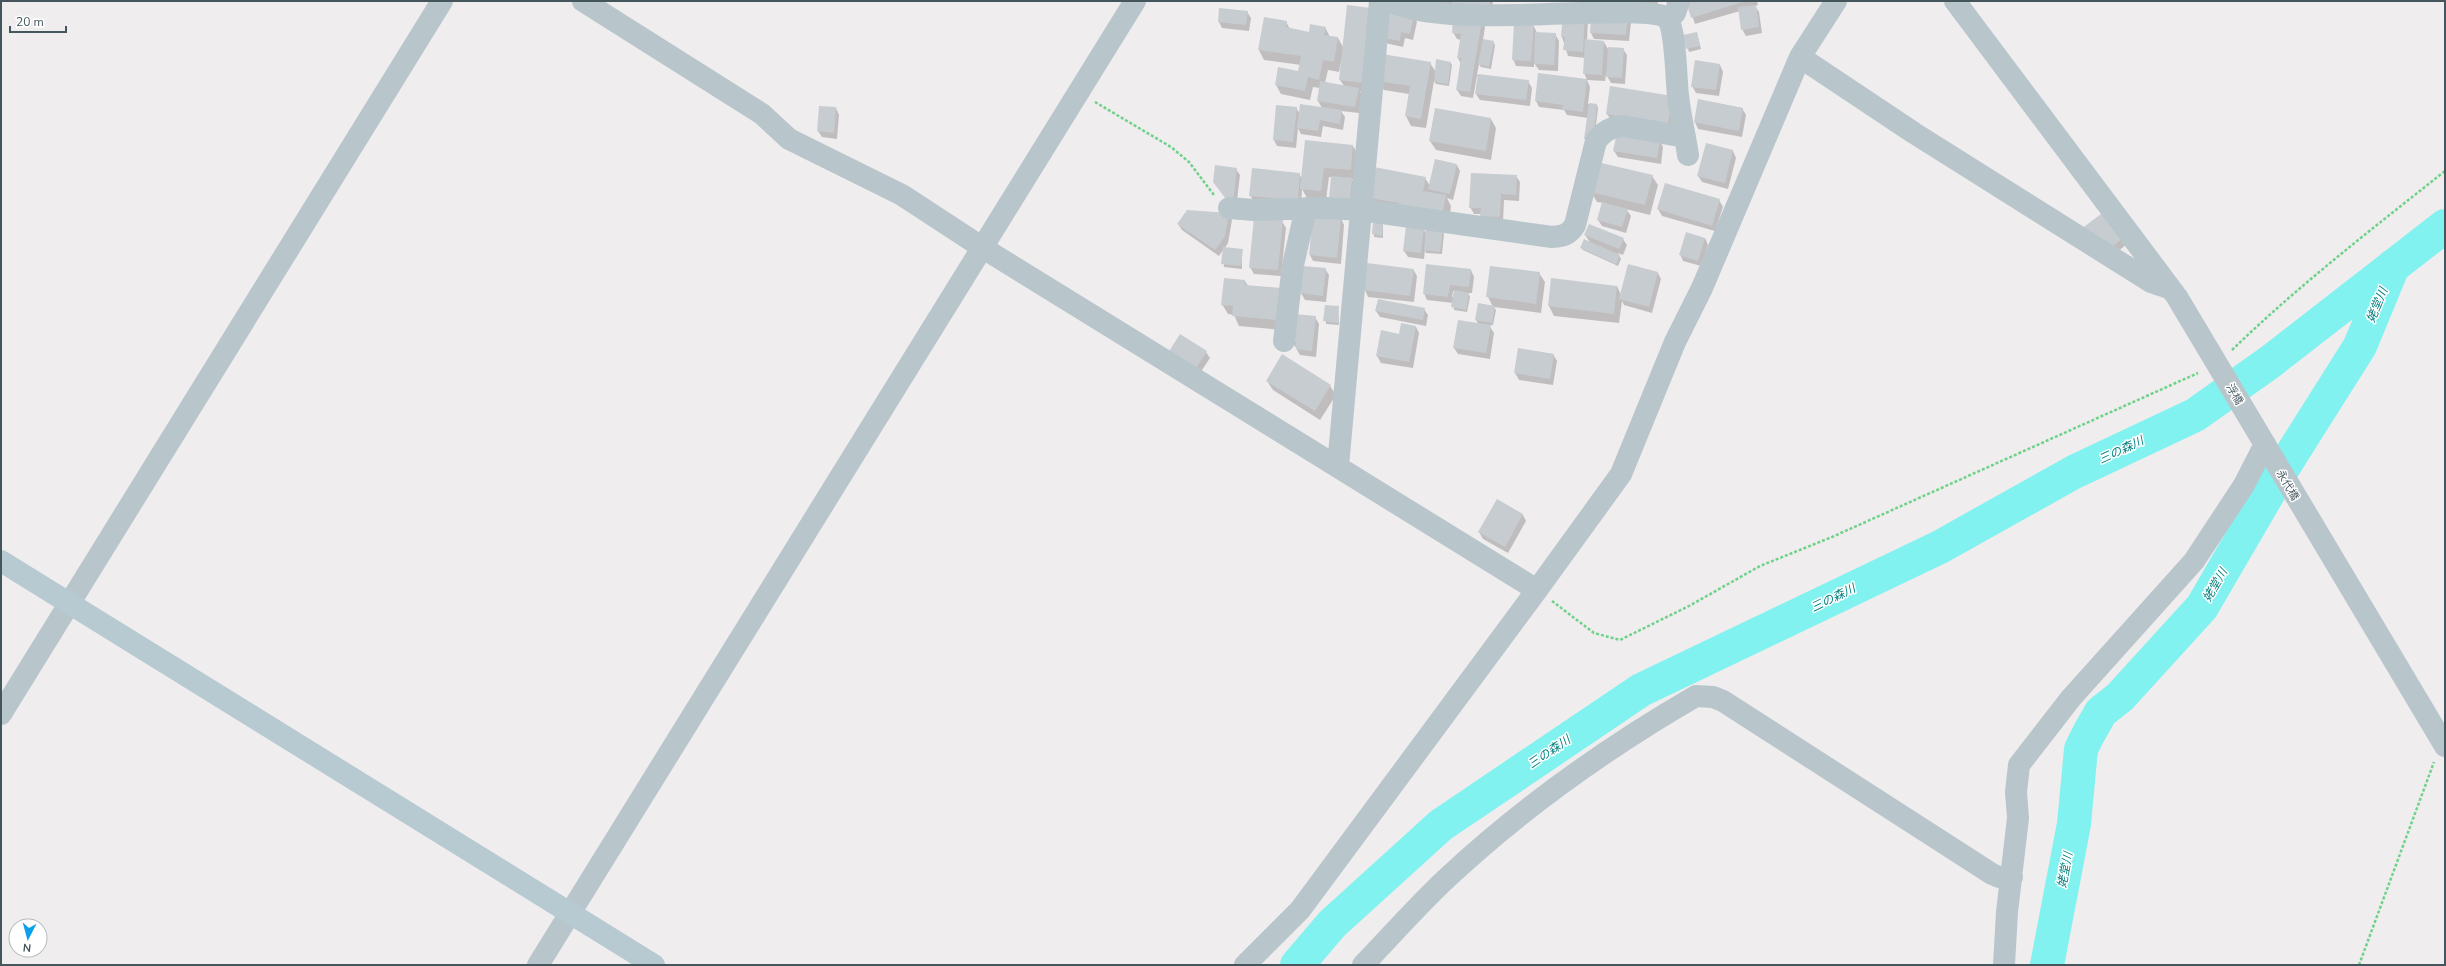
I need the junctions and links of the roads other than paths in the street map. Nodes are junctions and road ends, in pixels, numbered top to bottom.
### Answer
1 (442, 1) edge
2 (583, 1) edge
3 (1135, 1) edge
4 (1380, 1) edge
5 (1390, 1) edge
6 (1836, 1) edge
7 (1955, 1) edge
8 (1673, 10) edge
9 (1800, 57) junction
10 (1229, 208) road end
11 (1306, 208) junction
12 (1361, 210) junction
13 (983, 248) junction
14 (2170, 288) junction
15 (1284, 340) dead end
16 (2267, 449) junction
17 (1338, 466) junction
18 (1, 561) edge
19 (1538, 590) junction
20 (71, 604) junction
21 (1, 714) edge
22 (2444, 742) edge
23 (2012, 877) junction
24 (569, 913) junction
25 (538, 965) edge
26 (654, 965) edge
27 (1245, 965) edge
28 (1363, 965) edge
29 (2004, 965) edge

1 - 20 street
2 - 13 street
3 - 13 street
4 - 12 street
5 - 8 street
6 - 9 street
7 - 14 street, 浮橋
8 - 12 street
9 - 14 street
9 - 19 street
10 - 11 street
11 - 12 street
11 - 15 street
12 - 17 street
13 - 17 street
13 - 24 street
14 - 16 street, 浮橋
16 - 22 street, 永代橋
16 - 23 street
17 - 19 street
18 - 20 street
19 - 27 street
20 - 21 street
20 - 24 street
23 - 28 street
23 - 29 street
24 - 25 street
24 - 26 street

